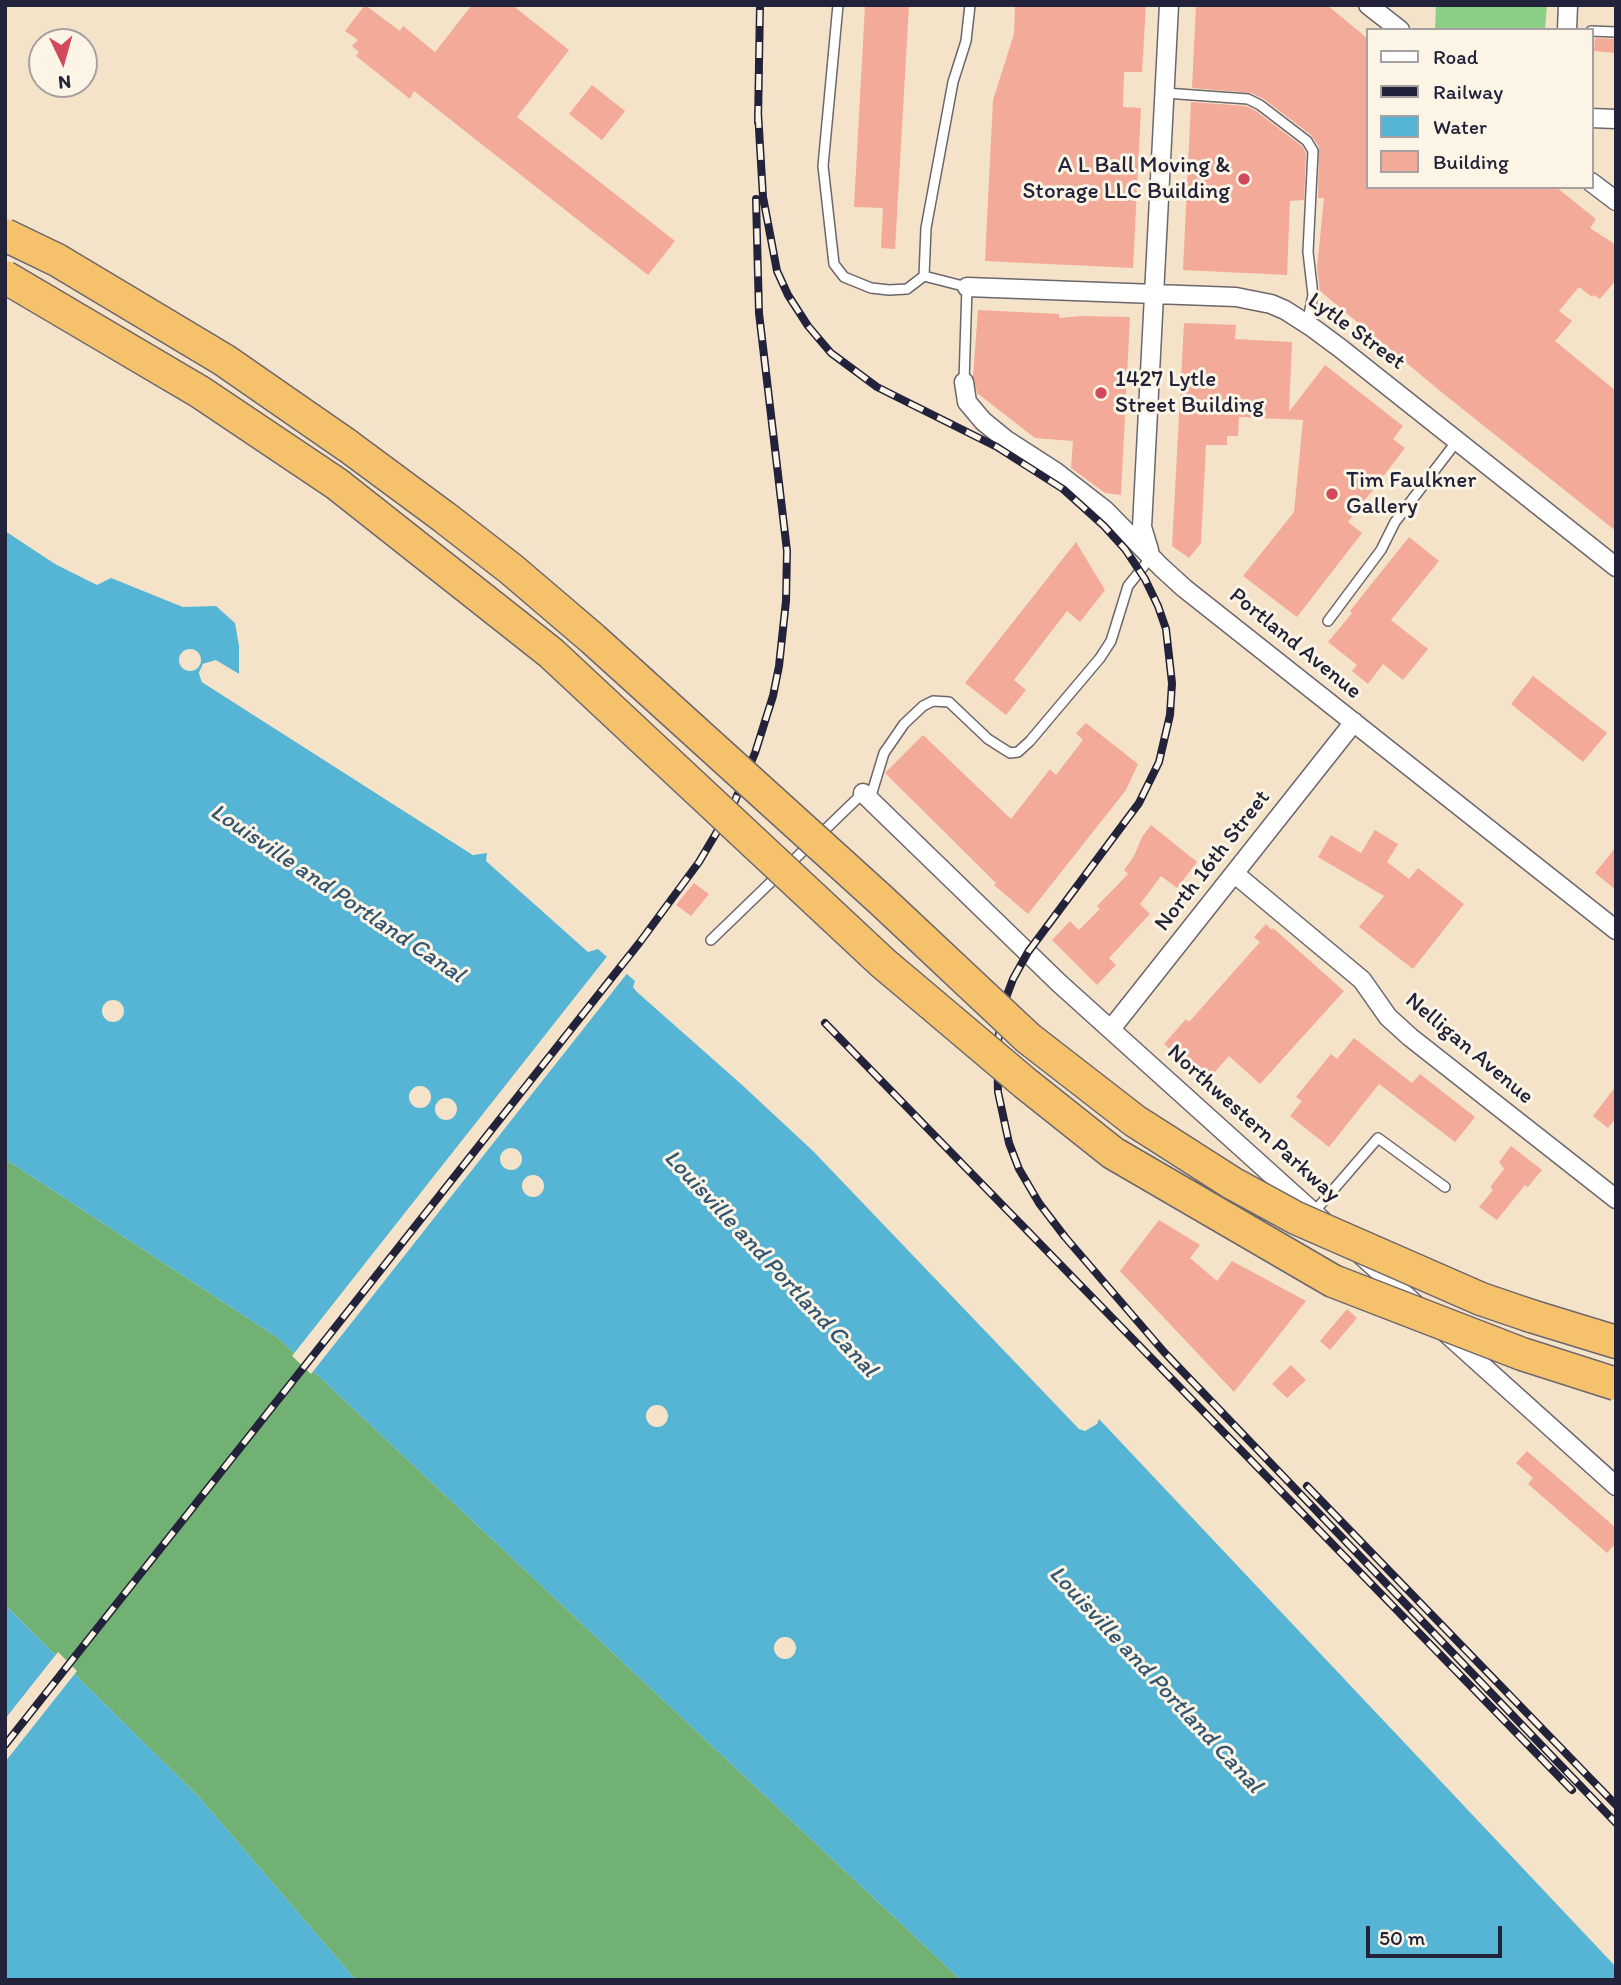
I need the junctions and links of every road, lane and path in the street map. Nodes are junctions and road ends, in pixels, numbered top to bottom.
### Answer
1 (838, 5) edge
2 (970, 5) edge
3 (1169, 5) edge
4 (1368, 5) edge
5 (1568, 5) edge
6 (1397, 28) edge
7 (1567, 28) edge
8 (1593, 31) edge
9 (1616, 32) edge
10 (1165, 93) junction
11 (1593, 118) edge
12 (1616, 119) edge
13 (1593, 184) edge
14 (1616, 201) edge
15 (5, 235) edge
16 (924, 276) junction
17 (5, 277) edge
18 (967, 287) junction
19 (1154, 294) junction
20 (1307, 324) junction
21 (964, 382) joint
22 (1457, 441) junction
23 (1152, 556) junction
24 (1616, 567) edge
25 (1328, 621) dead end
26 (1354, 722) junction
27 (867, 796) junction
28 (1235, 874) junction
29 (1616, 930) edge
30 (712, 940) dead end
31 (1111, 1029) junction
32 (1445, 1187) dead end
33 (1616, 1199) edge
34 (1314, 1213) junction
35 (1616, 1342) edge
36 (1616, 1384) edge
37 (1616, 1486) edge

1 - 16 lane
2 - 16 lane
3 - 10 street
4 - 6 street
5 - 7 street
8 - 9 lane
10 - 19 street
10 - 20 lane
11 - 12 street
13 - 14 street
15 - 35 highway, bridge
16 - 18 lane
17 - 36 highway, bridge
18 - 19 street, Lytle Street
18 - 21 lane
19 - 20 street, Lytle Street
19 - 23 street
20 - 22 street, Lytle Street
21 - 23 street, Portland Avenue
22 - 24 street, Lytle Street
22 - 25 lane
23 - 26 street, Portland Avenue
23 - 27 lane
26 - 28 street, North 16th Street
26 - 29 street, Portland Avenue
27 - 30 lane
27 - 31 street, Northwestern Parkway
28 - 31 street, North 16th Street
28 - 33 street, Nelligan Avenue
31 - 34 street, Northwestern Parkway
32 - 34 lane
34 - 37 street, Northwestern Parkway

